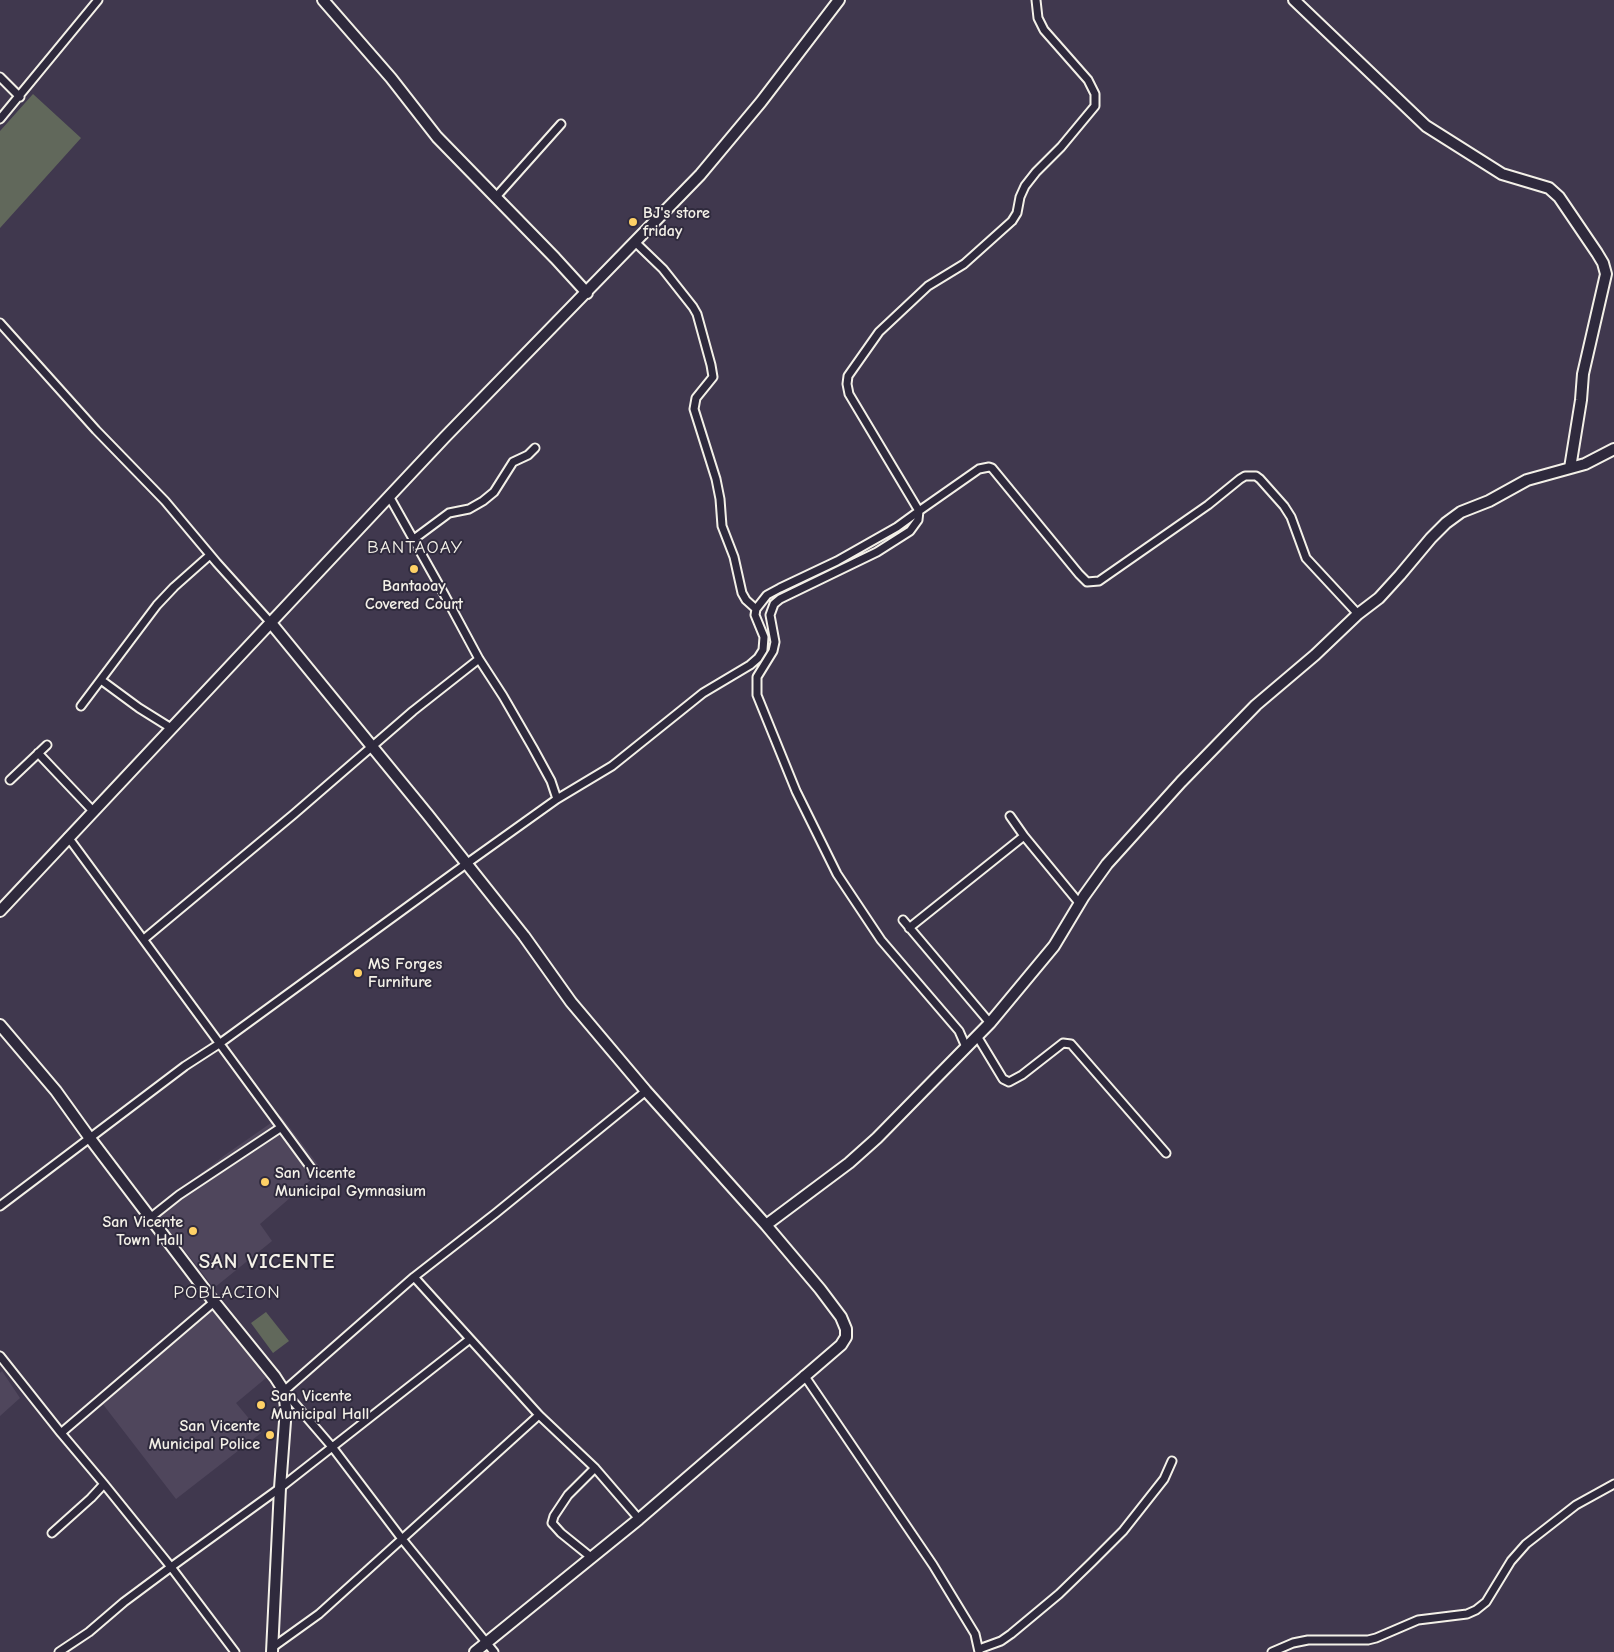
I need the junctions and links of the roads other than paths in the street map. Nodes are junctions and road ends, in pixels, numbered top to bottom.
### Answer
1 (98, 0) edge
2 (323, 0) edge
3 (839, 0) edge
4 (1036, 0) edge
5 (1294, 0) edge
6 (0, 78) edge
7 (20, 97) junction
8 (0, 119) edge
9 (560, 124) dead end
10 (495, 198) junction
11 (636, 242) junction
12 (587, 293) junction
13 (0, 323) edge
14 (535, 448) dead end
15 (1614, 449) edge
16 (1570, 468) junction
17 (389, 496) junction
18 (919, 511) junction
19 (414, 539) junction
20 (210, 555) junction
21 (756, 609) junction
22 (1358, 614) junction
23 (271, 624) junction
24 (479, 659) junction
25 (101, 680) junction
26 (81, 706) dead end
27 (171, 728) junction
28 (46, 744) dead end
29 (372, 747) junction
30 (38, 753) junction
31 (10, 780) dead end
32 (556, 799) junction
33 (93, 811) junction
34 (1010, 816) dead end
35 (1024, 836) junction
36 (68, 837) junction
37 (466, 864) junction
38 (1080, 904) junction
39 (0, 912) edge
40 (903, 920) dead end
41 (909, 928) junction
42 (144, 939) junction
43 (990, 1023) junction
44 (0, 1024) edge
45 (977, 1036) junction
46 (219, 1044) junction
47 (966, 1047) junction
48 (646, 1091) junction
49 (280, 1128) junction
50 (89, 1137) junction
51 (1166, 1153) dead end
52 (311, 1168) dead end
53 (0, 1206) edge
54 (150, 1218) junction
55 (766, 1225) junction
56 (414, 1277) junction
57 (214, 1302) junction
58 (470, 1339) junction
59 (0, 1356) edge
60 (804, 1375) junction
61 (284, 1391) junction
62 (539, 1415) junction
63 (61, 1433) junction
64 (333, 1448) junction
65 (1172, 1461) dead end
66 (595, 1468) junction
67 (104, 1484) junction
68 (1614, 1484) edge
69 (280, 1488) junction
70 (639, 1519) junction
71 (52, 1532) dead end
72 (402, 1539) junction
73 (592, 1558) junction
74 (171, 1567) junction
75 (487, 1643) junction
76 (1285, 1649) edge
77 (273, 1650) edge
78 (979, 1650) edge
79 (59, 1652) edge
80 (235, 1652) edge
81 (475, 1652) edge
82 (494, 1652) edge
83 (1272, 1652) edge

1 - 7 street
2 - 10 street
3 - 11 street
4 - 18 street
5 - 16 street
6 - 7 street
7 - 8 street
9 - 10 street
10 - 12 street
11 - 12 street
11 - 21 street
12 - 17 street
13 - 20 street
14 - 19 street
15 - 16 street
16 - 22 street
17 - 19 street
17 - 23 street
18 - 21 street
18 - 22 street
18 - 47 street
19 - 24 street
20 - 23 street
20 - 25 street
21 - 32 street
22 - 38 street
23 - 27 street
23 - 29 street
24 - 29 street
24 - 32 street
25 - 26 street
25 - 27 street
27 - 33 street
28 - 30 street
29 - 37 street
29 - 42 street
30 - 31 street
30 - 33 street
32 - 37 street
33 - 36 street
34 - 35 street
35 - 38 street
35 - 41 street
36 - 39 street
36 - 42 street
37 - 46 street
37 - 48 street
38 - 43 street
40 - 41 street
41 - 43 street
42 - 46 street
43 - 45 street
44 - 50 street
45 - 47 street
45 - 51 street
46 - 49 street
46 - 50 street
47 - 55 street
48 - 55 street
48 - 56 street
49 - 52 street
49 - 54 street
50 - 53 street
50 - 54 street
54 - 57 street
55 - 60 street
56 - 58 street
56 - 61 street
57 - 61 street
57 - 63 street
58 - 62 street
58 - 64 street
59 - 63 street
60 - 70 street
60 - 78 street
61 - 64 street
61 - 69 street
62 - 66 street
62 - 72 street
63 - 67 street
64 - 69 street
64 - 72 street
65 - 78 street
66 - 70 street
66 - 73 street
67 - 71 street
67 - 74 street
68 - 76 street
69 - 74 street
69 - 77 street
70 - 73 street
72 - 75 street
72 - 77 street
73 - 75 street
74 - 79 street
74 - 80 street
75 - 81 street
75 - 82 street
76 - 83 street

